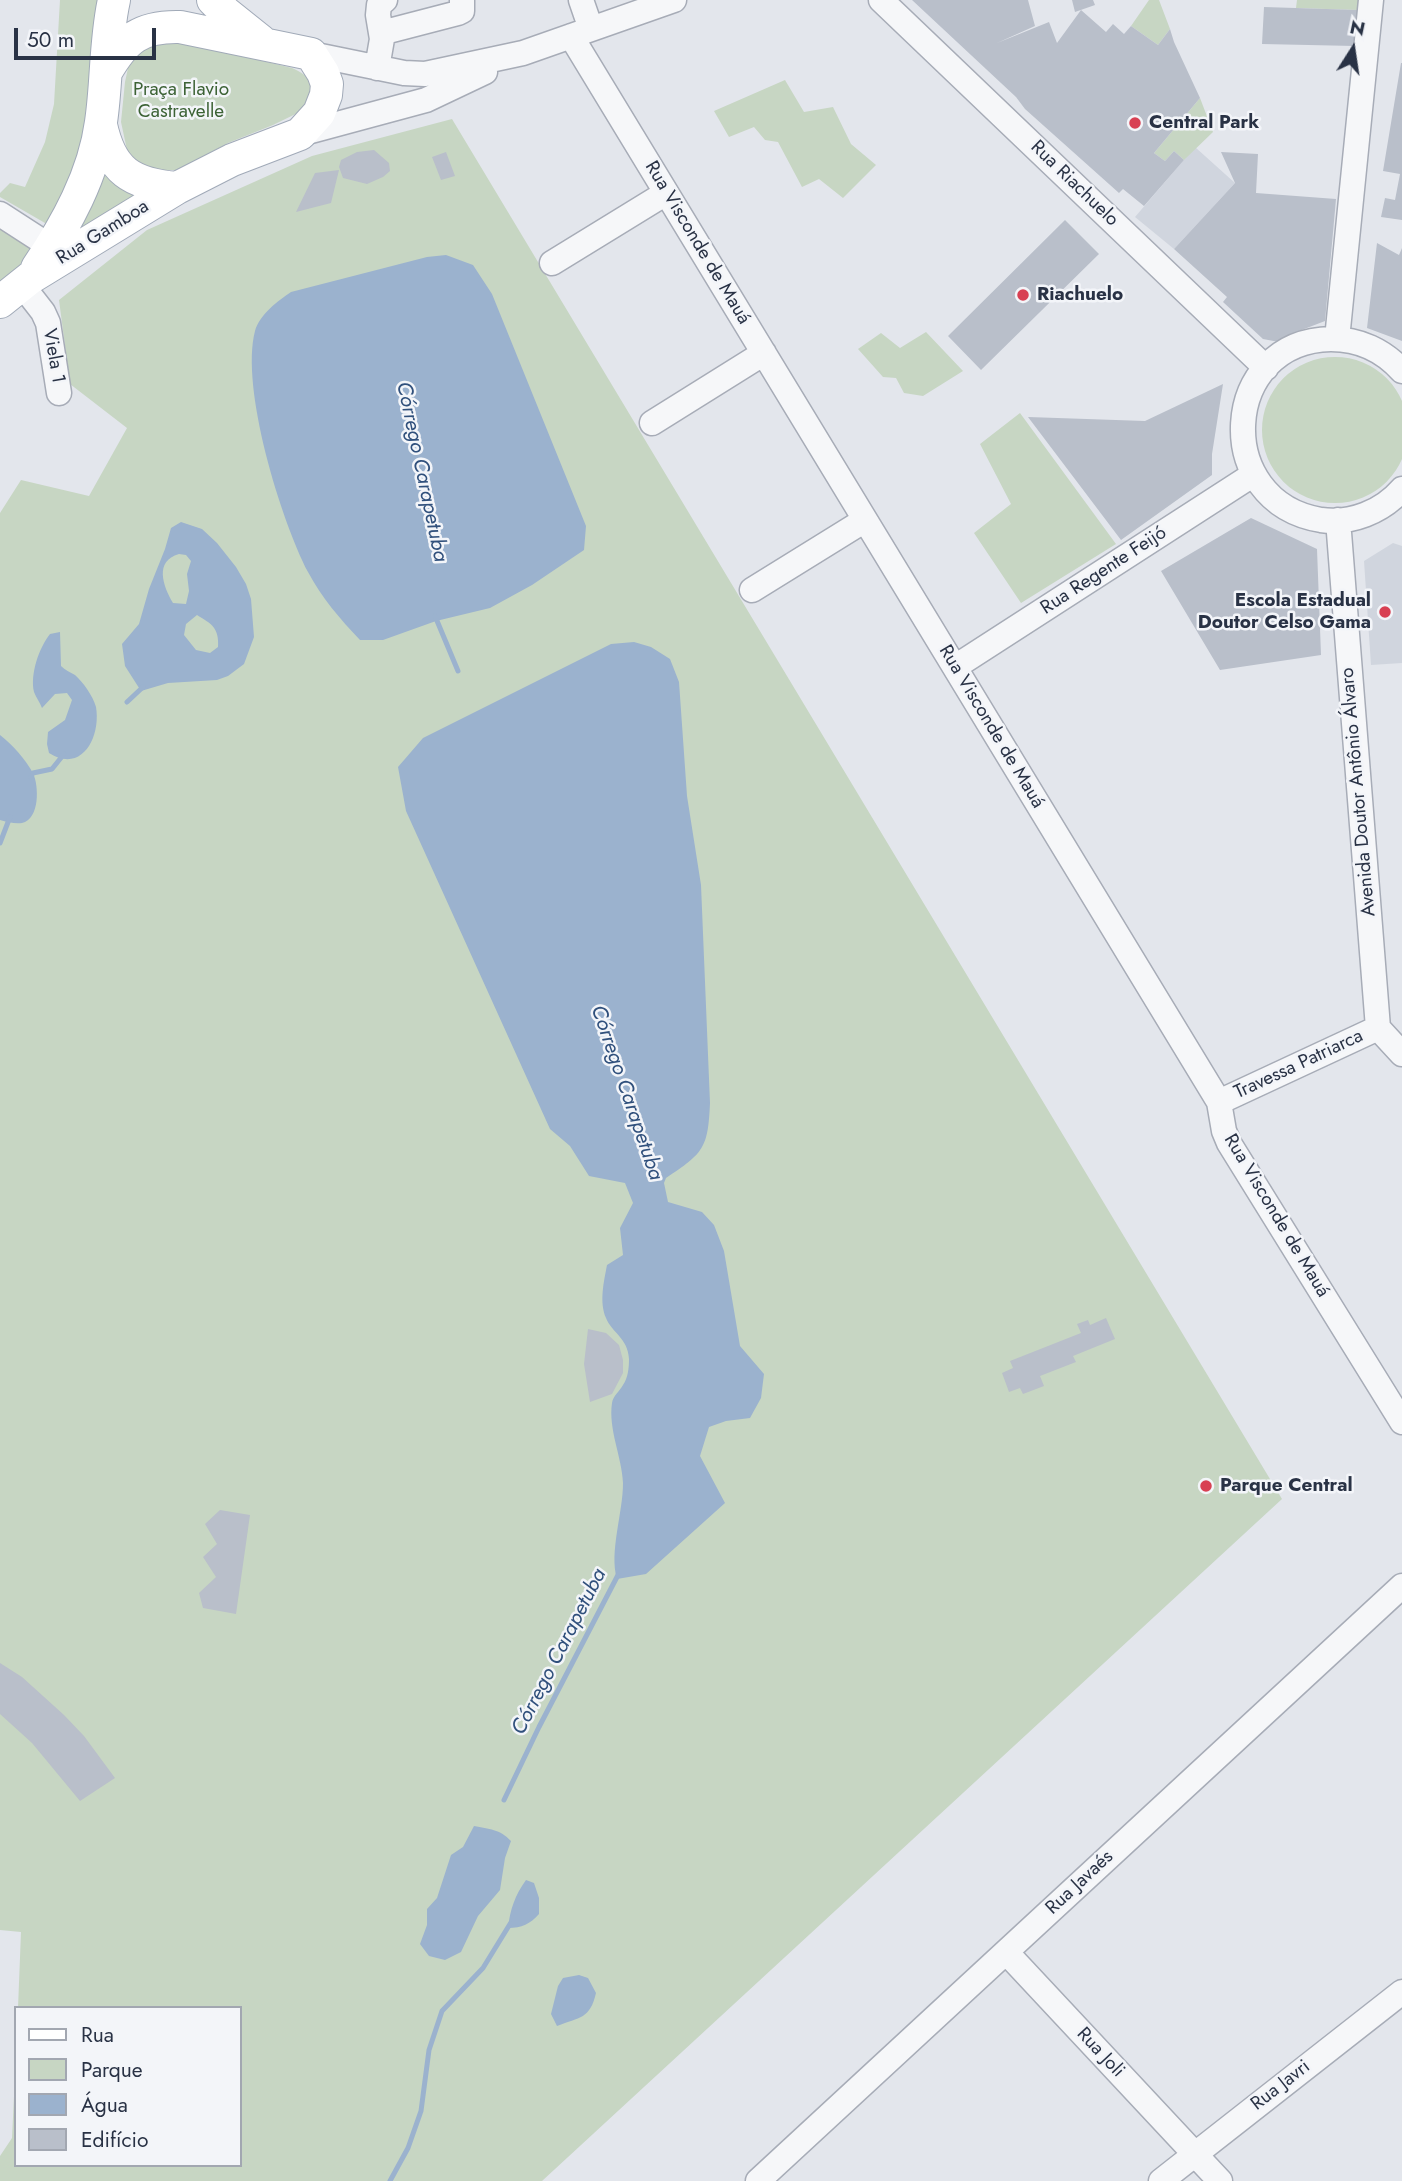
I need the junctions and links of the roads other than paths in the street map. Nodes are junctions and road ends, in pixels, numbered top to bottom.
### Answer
1 (114, 0) edge
2 (214, 0) edge
3 (386, 0) edge
4 (462, 0) edge
5 (581, 0) edge
6 (674, 0) edge
7 (881, 0) edge
8 (1371, 0) edge
9 (581, 32) junction
10 (381, 33) junction
11 (265, 44) junction
12 (523, 53) junction
13 (311, 54) junction
14 (377, 68) junction
15 (106, 72) junction
16 (101, 125) junction
17 (300, 134) junction
18 (177, 188) junction
19 (666, 192) junction
20 (0, 214) edge
21 (51, 247) junction
22 (552, 262) dead end
23 (17, 288) edge
24 (1337, 339) junction
25 (764, 353) junction
26 (1400, 365) edge
27 (1266, 368) junction
28 (59, 393) dead end
29 (652, 423) dead end
30 (1254, 474) junction
31 (1402, 489) edge
32 (865, 520) junction
33 (1338, 520) junction
34 (752, 590) dead end
35 (955, 667) junction
36 (1378, 1028) junction
37 (1402, 1054) edge
38 (1219, 1102) junction
39 (1402, 1422) edge
40 (1402, 1586) edge
41 (1006, 1952) junction
42 (1402, 1992) edge
43 (1194, 2154) junction
44 (758, 2181) edge
45 (1161, 2181) edge
46 (1220, 2181) edge

1 - 15 main road, Rua Gamboa
2 - 11 main road
3 - 10 street
4 - 10 street
5 - 9 street, Rua Visconde de Mauá
6 - 9 street
7 - 27 street, Rua Riachuelo
8 - 24 street
9 - 12 street
9 - 19 street, Rua Visconde de Mauá
10 - 14 street
11 - 13 main road
11 - 15 main road
12 - 14 street
12 - 17 street
13 - 14 street
13 - 17 main road
15 - 16 main road, Rua Gamboa
16 - 18 main road
16 - 21 main road, Rua Gamboa
17 - 18 main road
18 - 23 main road, Rua Gamboa
19 - 22 street
19 - 25 street, Rua Visconde de Mauá
20 - 21 street
21 - 23 main road, Rua Gamboa
23 - 28 street, Viela 1
24 - 26 street
24 - 27 street
25 - 29 street
25 - 32 street, Rua Visconde de Mauá
27 - 30 street
30 - 33 street
30 - 35 street, Rua Regente Feijó
31 - 33 street
32 - 34 street
32 - 35 street, Rua Visconde de Mauá
33 - 36 street, Avenida Doutor Antônio Álvaro
35 - 38 street, Rua Visconde de Mauá
36 - 37 street
36 - 38 street, Travessa Patriarca
38 - 39 street, Rua Visconde de Mauá
40 - 41 street, Rua Javaés
41 - 43 street, Rua Joli
41 - 44 street, Rua Javaés
42 - 43 street, Rua Javri
43 - 45 street, Rua Javri
43 - 46 street, Rua Joli

